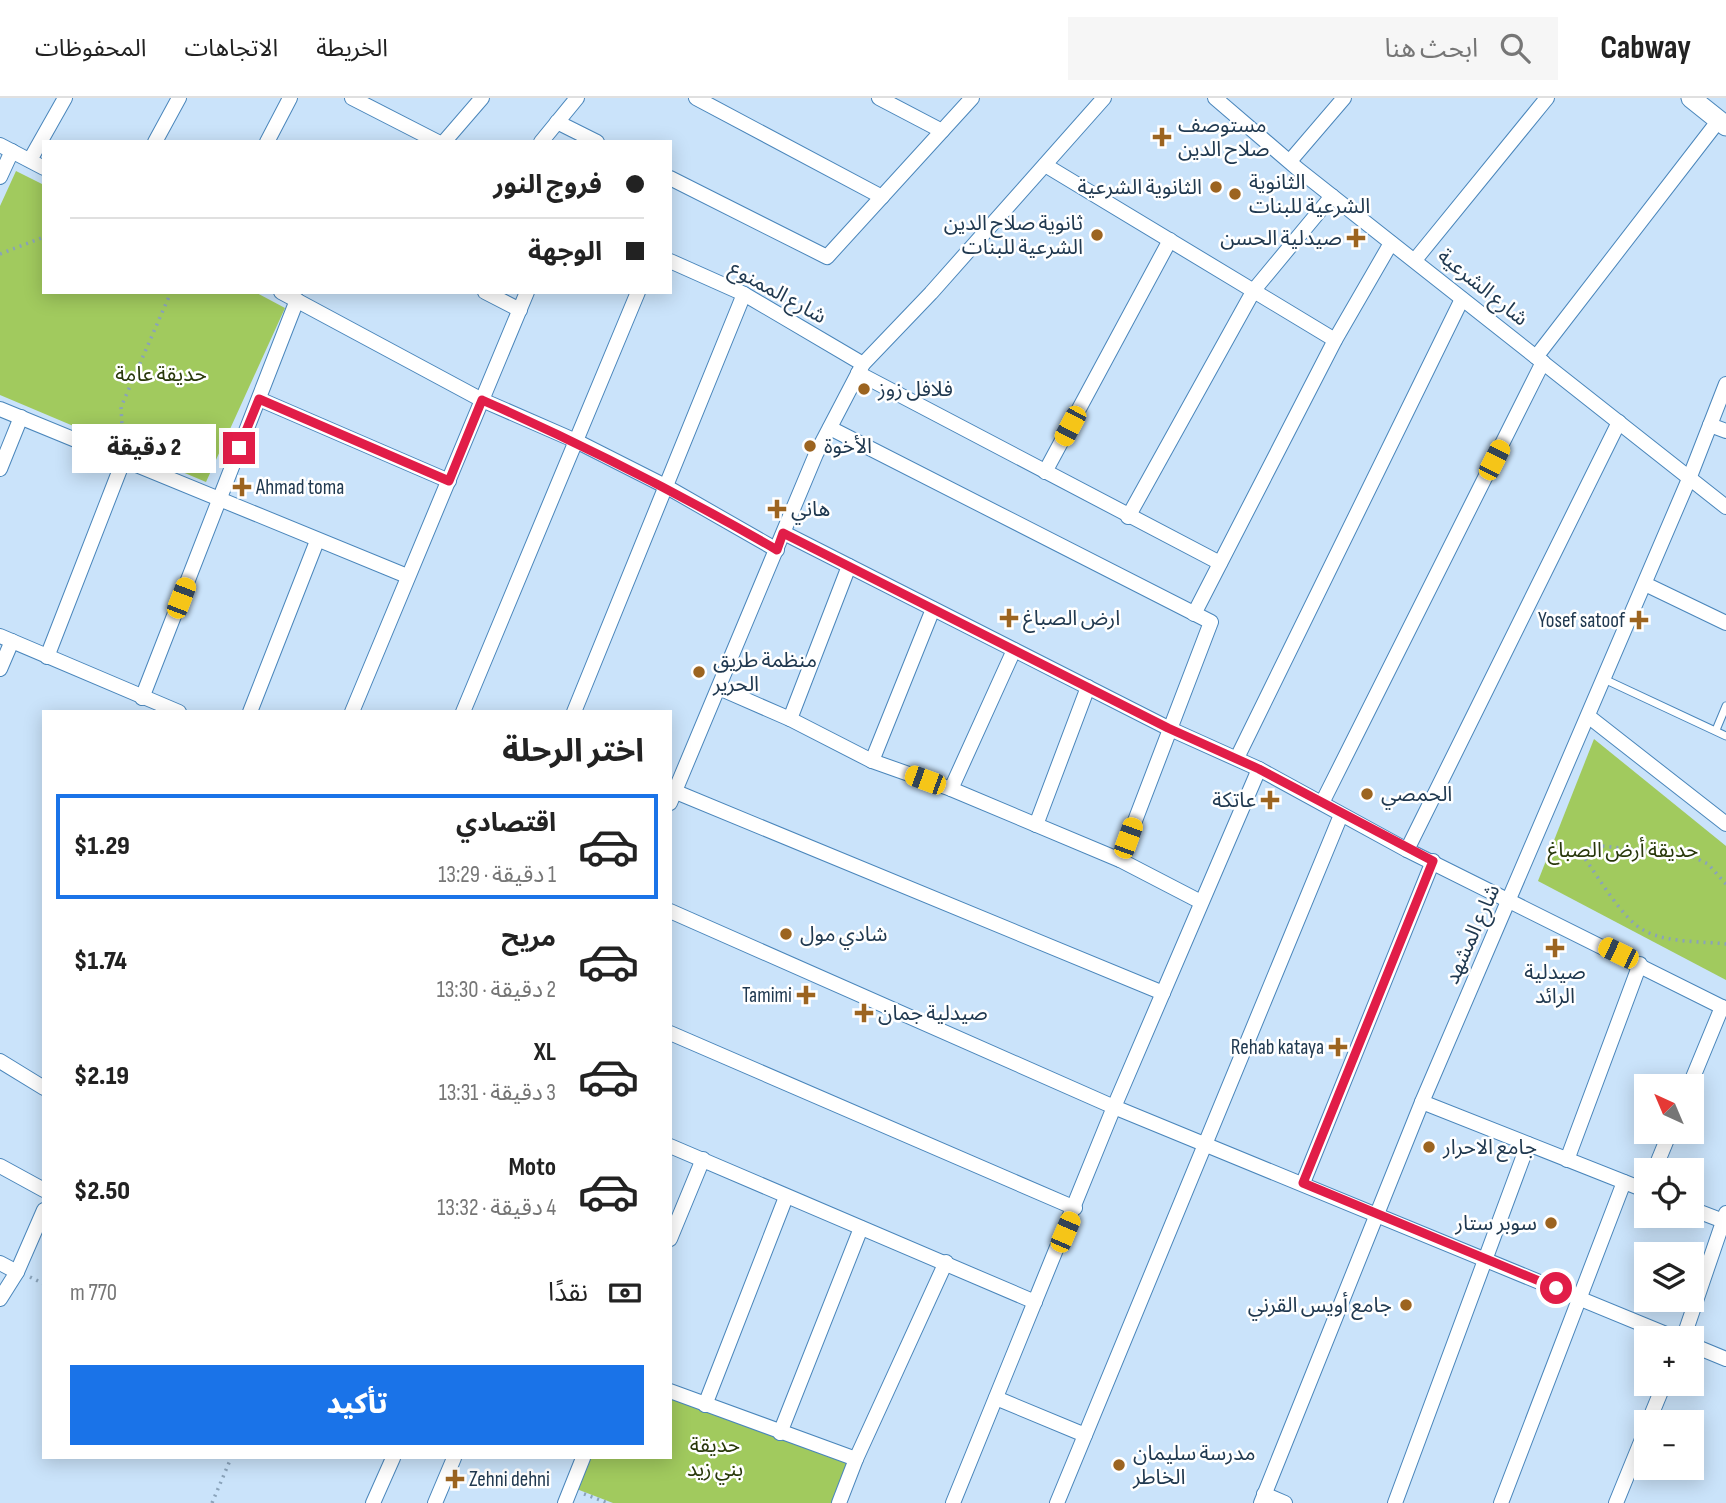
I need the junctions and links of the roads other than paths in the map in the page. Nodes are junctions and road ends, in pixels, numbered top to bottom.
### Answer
1 (65, 98) edge
2 (179, 98) edge
3 (290, 98) edge
4 (352, 98) edge
5 (482, 98) edge
6 (578, 98) edge
7 (696, 98) edge
8 (879, 98) edge
9 (972, 98) edge
10 (1104, 98) edge
11 (1215, 98) edge
12 (1344, 98) edge
13 (1547, 98) edge
14 (1691, 98) edge
15 (371, 102) edge
16 (557, 122) junction
17 (1722, 123) edge
18 (942, 131) junction
19 (156, 140) edge
20 (268, 140) edge
21 (435, 140) edge
22 (446, 140) edge
23 (543, 140) edge
24 (593, 140) edge
25 (6, 148) edge
26 (30, 160) junction
27 (1290, 161) junction
28 (1045, 165) junction
29 (42, 167) edge
30 (0, 177) edge
31 (672, 179) edge
32 (1332, 196) junction
33 (882, 197) junction
34 (1170, 240) junction
35 (1391, 243) junction
36 (1415, 260) junction
37 (672, 262) edge
38 (1254, 290) junction
39 (285, 294) edge
40 (489, 294) edge
41 (526, 294) edge
42 (637, 294) edge
43 (744, 294) junction
44 (1462, 299) junction
45 (296, 300) junction
46 (520, 310) junction
47 (1335, 340) junction
48 (1540, 359) junction
49 (861, 368) junction
50 (1726, 384) edge
51 (259, 399) junction
52 (482, 400) junction
53 (0, 409) edge
54 (21, 417) junction
55 (1619, 422) junction
56 (1710, 425) junction
57 (830, 428) junction
58 (1726, 431) edge
59 (576, 441) junction
60 (124, 459) junction
61 (0, 469) edge
62 (1045, 472) junction
63 (1689, 479) junction
64 (449, 481) junction
65 (667, 487) junction
66 (220, 498) junction
67 (1726, 507) edge
68 (1129, 517) junction
69 (783, 533) junction
70 (317, 541) junction
71 (777, 550) junction
72 (1220, 564) junction
73 (849, 566) junction
74 (407, 576) junction
75 (1645, 584) junction
76 (933, 609) junction
77 (1194, 614) junction
78 (1726, 623) edge
79 (6, 638) edge
80 (1014, 650) junction
81 (47, 657) junction
82 (0, 669) edge
83 (1603, 679) junction
84 (1088, 687) junction
85 (719, 688) junction
86 (142, 698) junction
87 (1726, 706) edge
88 (174, 710) edge
89 (251, 710) edge
90 (353, 710) edge
91 (464, 710) edge
92 (575, 710) edge
93 (1588, 716) junction
94 (790, 719) junction
95 (1168, 728) junction
96 (1716, 730) junction
97 (1726, 736) edge
98 (1237, 758) junction
99 (872, 761) junction
100 (1259, 769) junction
101 (951, 789) junction
102 (673, 798) edge
103 (1322, 803) junction
104 (1341, 815) junction
105 (1726, 824) edge
106 (1036, 825) junction
107 (1407, 850) junction
108 (1120, 860) junction
109 (1433, 861) junction
110 (1510, 900) junction
111 (1201, 902) junction
112 (672, 912) edge
113 (1640, 964) junction
114 (1163, 993) junction
115 (1724, 1008) edge
116 (672, 1034) edge
117 (0, 1061) edge
118 (1695, 1074) edge
119 (42, 1087) edge
120 (1422, 1102) junction
121 (1114, 1107) junction
122 (1203, 1144) junction
123 (1528, 1144) junction
124 (672, 1147) edge
125 (703, 1159) junction
126 (1567, 1160) junction
127 (0, 1166) edge
128 (1624, 1182) junction
129 (1303, 1183) junction
130 (1634, 1186) edge
131 (42, 1189) edge
132 (786, 1197) junction
133 (1075, 1208) junction
134 (1704, 1213) edge
135 (1376, 1214) junction
136 (42, 1215) edge
137 (1725, 1219) edge
138 (861, 1228) junction
139 (672, 1234) edge
140 (1485, 1259) junction
141 (946, 1262) junction
142 (0, 1263) edge
143 (17, 1272) junction
144 (1579, 1298) junction
145 (0, 1299) edge
146 (1035, 1302) junction
147 (1648, 1326) edge
148 (1685, 1326) edge
149 (1704, 1350) edge
150 (1726, 1359) edge
151 (672, 1392) edge
152 (996, 1398) junction
153 (705, 1405) junction
154 (780, 1433) junction
155 (1085, 1435) junction
156 (393, 1459) edge
157 (454, 1459) edge
158 (583, 1459) edge
159 (856, 1459) junction
160 (1634, 1459) edge
161 (568, 1496) edge
162 (1262, 1499) edge
163 (373, 1503) edge
164 (435, 1503) edge
165 (839, 1503) edge
166 (953, 1503) edge
167 (1057, 1503) edge
168 (1285, 1503) edge
169 (1395, 1503) edge
170 (1501, 1503) edge
171 (1616, 1503) edge

1 - 26 street
2 - 19 street
3 - 20 street
4 - 15 street
5 - 22 street
6 - 16 street
7 - 33 street
8 - 18 street
9 - 18 street
10 - 28 street
11 - 27 street, شارع الشرعية
12 - 27 street
13 - 36 street
14 - 17 street
15 - 21 street
16 - 23 street
16 - 24 street
17 - 48 street
18 - 33 street
25 - 26 street
25 - 30 street
26 - 29 street
27 - 32 street, شارع الشرعية
28 - 34 street
28 - 49 street
31 - 33 street
32 - 35 street, شارع الشرعية
32 - 38 street
34 - 38 street
34 - 62 street
35 - 36 street, شارع الشرعية
35 - 47 street
36 - 44 street, شارع الشرعية
37 - 43 street, شارع الممنوع
38 - 47 street
38 - 68 street
39 - 45 street
40 - 46 street
41 - 46 street
42 - 59 street
43 - 49 street, شارع الممنوع
43 - 65 street
44 - 48 street, شارع الشرعية
44 - 98 street
45 - 51 street
45 - 52 street
46 - 52 street
47 - 72 street
48 - 55 street, شارع الشرعية
48 - 103 street
49 - 57 street
49 - 62 street, شارع الممنوع
50 - 56 street, شارع المشهد
51 - 64 street
51 - 66 street
52 - 59 street
52 - 64 street
53 - 54 street
54 - 60 street
54 - 61 street
55 - 63 street, شارع الشرعية
55 - 107 street
56 - 58 street
56 - 63 street, شارع المشهد
57 - 69 street
57 - 77 street
59 - 65 street
59 - 91 street
60 - 66 street
60 - 81 street
62 - 68 street, شارع الممنوع
63 - 67 street, شارع الشرعية
63 - 75 street, شارع المشهد
64 - 74 street
65 - 71 street
65 - 92 street
66 - 70 street
66 - 86 street
68 - 72 street, شارع الممنوع
69 - 71 street
69 - 73 street
70 - 74 street
70 - 89 street
71 - 85 street
72 - 77 street
73 - 76 street
73 - 94 street
74 - 90 street
75 - 78 street
75 - 83 street, شارع المشهد
76 - 80 street
76 - 99 street
77 - 95 street
79 - 81 street
79 - 82 street
80 - 84 street
80 - 101 street
81 - 86 street
83 - 93 street, شارع المشهد
83 - 96 lane
84 - 95 street
84 - 106 street
85 - 94 street
85 - 102 street
86 - 88 street
87 - 96 lane
93 - 105 street
93 - 110 street, شارع المشهد
94 - 99 street
95 - 98 street
95 - 108 street
96 - 97 lane
98 - 100 street
99 - 101 street
100 - 103 street
100 - 111 street
101 - 106 street
102 - 114 street
103 - 104 street
104 - 107 street
104 - 122 street
106 - 108 street
107 - 109 street
108 - 111 street
109 - 110 street
109 - 129 street
110 - 113 street
110 - 120 street, شارع المشهد
111 - 114 street
112 - 121 street
113 - 115 street
113 - 126 street
114 - 121 street
115 - 118 street
116 - 133 street
117 - 119 street
120 - 123 street
120 - 135 street, شارع المشهد
121 - 122 street
121 - 133 street
122 - 129 street
122 - 155 street
123 - 126 street
123 - 140 street
124 - 125 street
125 - 132 street
125 - 139 street
126 - 128 street
127 - 131 street
128 - 130 street
128 - 144 street
129 - 135 street
132 - 138 street
132 - 153 street
133 - 146 street
134 - 137 street
135 - 140 street
135 - 162 street, شارع المشهد
136 - 143 street
137 - 148 street
138 - 141 street
138 - 154 street
140 - 144 street
140 - 169 street
141 - 146 street
141 - 159 street
142 - 143 street
143 - 145 street
144 - 147 street
144 - 170 street
146 - 152 street
149 - 150 street
151 - 153 street
152 - 155 street
152 - 166 street
153 - 154 street
154 - 159 street
155 - 167 street
156 - 163 street
157 - 164 street
158 - 161 street
159 - 165 street
160 - 171 street
162 - 168 street

